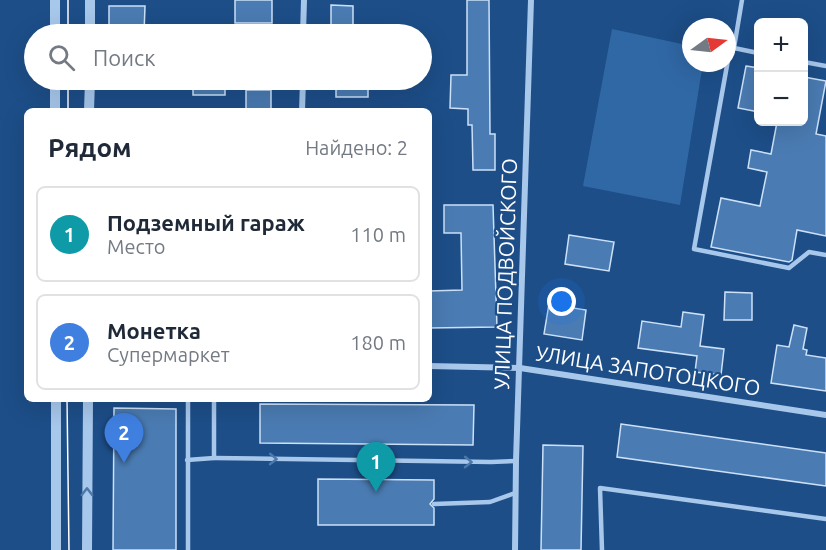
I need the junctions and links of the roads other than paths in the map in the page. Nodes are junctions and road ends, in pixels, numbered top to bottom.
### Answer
1 (55, 0) edge
2 (90, 0) edge
3 (304, 0) edge
4 (531, 0) edge
5 (742, 0) edge
6 (55, 24) edge
7 (90, 24) edge
8 (303, 24) edge
9 (736, 36) edge
10 (736, 48) edge
11 (754, 52) edge
12 (808, 63) edge
13 (826, 66) edge
14 (726, 72) edge
15 (55, 90) edge
16 (90, 90) edge
17 (303, 90) edge
18 (55, 108) edge
19 (90, 108) edge
20 (303, 108) edge
21 (826, 255) edge
22 (432, 366) edge
23 (520, 368) junction
24 (56, 402) edge
25 (88, 402) edge
26 (188, 402) edge
27 (214, 402) edge
28 (826, 415) edge
29 (214, 458) junction
30 (187, 459) junction
31 (516, 461) junction
32 (515, 494) junction
33 (434, 504) dead end
34 (826, 519) edge
35 (56, 550) edge
36 (87, 550) edge
37 (188, 550) edge
38 (515, 550) edge
39 (602, 550) edge

1 - 6 street
2 - 7 street
3 - 8 street
4 - 23 street, УЛИЦА ПОДВОЙСКОГО
5 - 9 lane
10 - 11 lane
12 - 13 lane
14 - 21 lane
15 - 18 street
16 - 19 street
17 - 20 street
22 - 23 street, УЛИЦА ЗАПОТОЦКОГО
23 - 28 street, УЛИЦА ЗАПОТОЦКОГО
23 - 31 street, УЛИЦА ПОДВОЙСКОГО
24 - 35 street
36 -> 25 street
26 - 30 lane
27 - 29 lane
29 - 30 lane
29 -> 31 lane
30 - 37 lane
31 - 32 street, УЛИЦА ПОДВОЙСКОГО
32 - 33 lane
32 - 38 street, УЛИЦА ПОДВОЙСКОГО
34 - 39 lane

